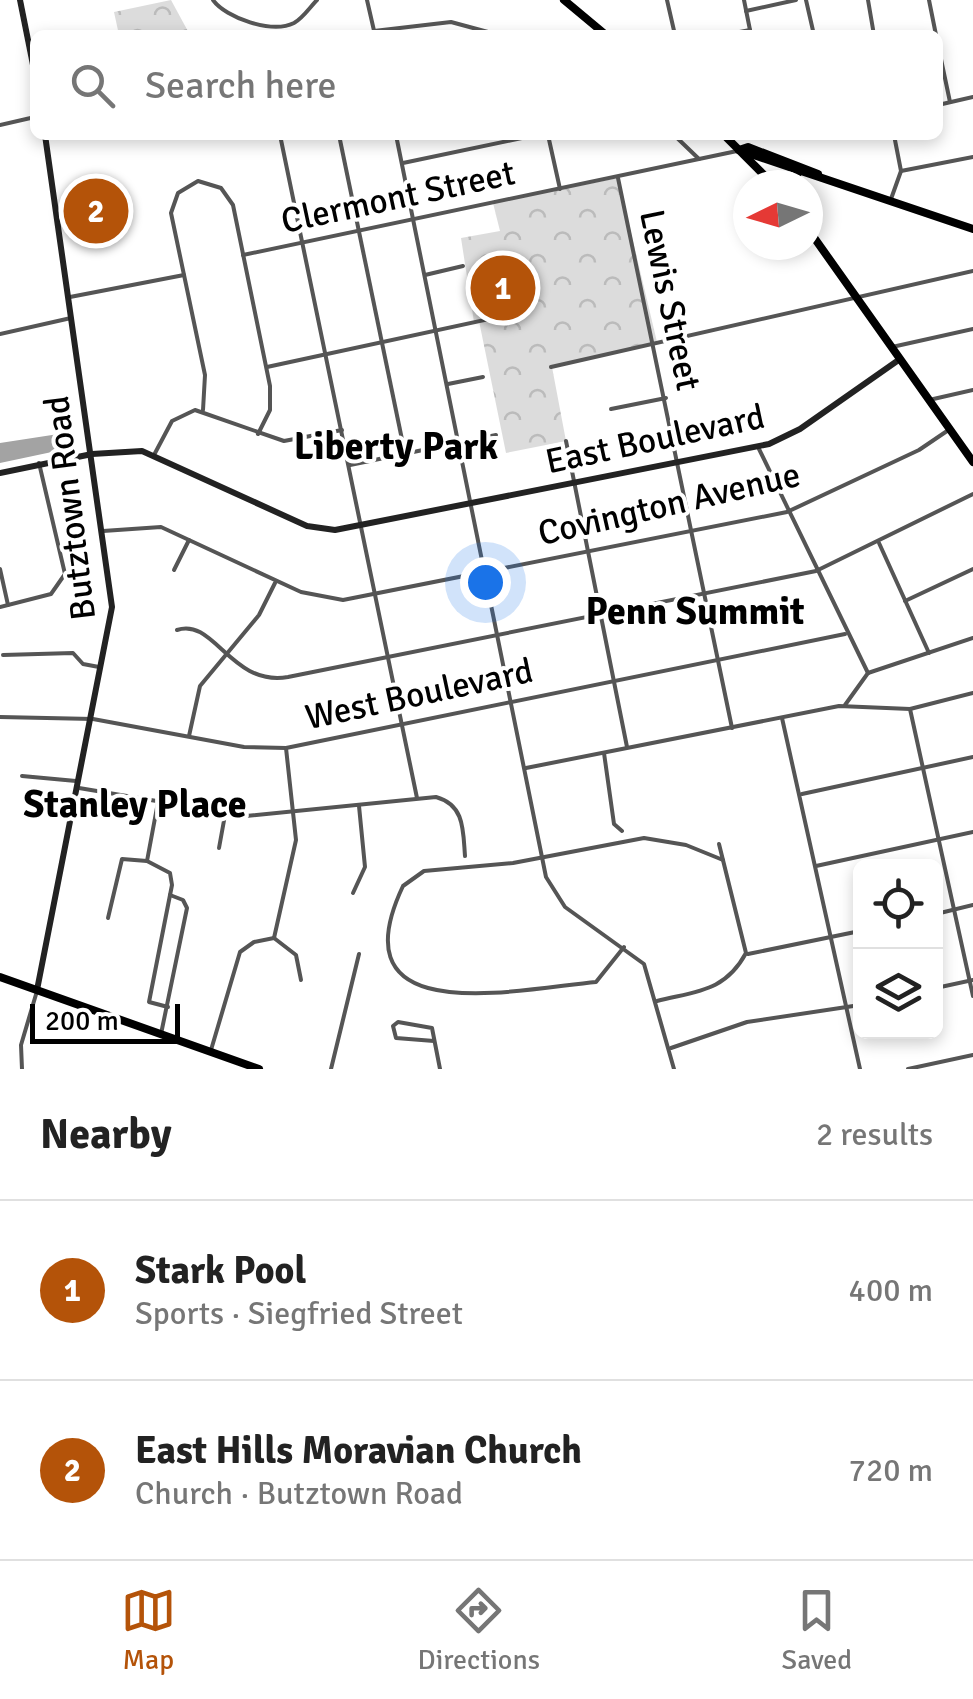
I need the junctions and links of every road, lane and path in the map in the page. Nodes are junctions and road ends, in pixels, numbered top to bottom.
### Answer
1 (20, 0) edge
2 (213, 0) edge
3 (316, 0) edge
4 (368, 0) edge
5 (564, 0) edge
6 (667, 0) edge
7 (744, 0) edge
8 (796, 0) edge
9 (806, 0) edge
10 (868, 0) edge
11 (929, 0) edge
12 (746, 11) junction
13 (373, 30) edge
14 (395, 30) edge
15 (481, 30) edge
16 (600, 30) edge
17 (674, 30) edge
18 (750, 30) edge
19 (813, 30) edge
20 (873, 30) edge
21 (935, 30) edge
22 (30, 49) edge
23 (943, 69) edge
24 (973, 96) edge
25 (950, 102) junction
26 (943, 103) edge
27 (30, 117) edge
28 (0, 124) edge
29 (46, 140) edge
30 (281, 140) edge
31 (340, 140) edge
32 (397, 140) edge
33 (512, 140) edge
34 (549, 140) edge
35 (679, 140) edge
36 (729, 140) edge
37 (895, 140) edge
38 (740, 150) junction
39 (973, 156) edge
40 (699, 159) junction
41 (401, 163) junction
42 (759, 170) edge
43 (795, 170) edge
44 (807, 170) edge
45 (901, 171) junction
46 (823, 176) edge
47 (618, 178) junction
48 (560, 189) junction
49 (891, 199) junction
50 (414, 220) junction
51 (973, 229) edge
52 (358, 232) junction
53 (302, 243) junction
54 (823, 250) edge
55 (243, 256) junction
56 (463, 266) dead end
57 (973, 272) edge
58 (425, 274) junction
59 (184, 275) junction
60 (68, 298) junction
61 (857, 298) junction
62 (517, 313) dead end
63 (72, 318) junction
64 (973, 329) edge
65 (437, 330) junction
66 (0, 334) edge
67 (381, 342) junction
68 (653, 343) junction
69 (892, 347) junction
70 (325, 354) junction
71 (900, 359) junction
72 (266, 367) junction
73 (551, 367) dead end
74 (483, 377) dead end
75 (448, 384) junction
76 (973, 390) edge
77 (666, 398) junction
78 (929, 400) junction
79 (612, 409) dead end
80 (202, 410) junction
81 (950, 429) junction
82 (342, 430) junction
83 (258, 434) junction
84 (496, 435) dead end
85 (566, 441) dead end
86 (460, 442) junction
87 (758, 447) junction
88 (92, 454) junction
89 (154, 454) junction
90 (404, 454) junction
91 (972, 460) edge
92 (39, 463) junction
93 (679, 463) junction
94 (350, 465) junction
95 (0, 472) edge
96 (574, 483) junction
97 (973, 494) edge
98 (472, 504) junction
99 (787, 512) junction
100 (363, 526) junction
101 (692, 529) junction
102 (102, 531) junction
103 (189, 540) junction
104 (879, 543) junction
105 (587, 550) junction
106 (0, 569) edge
107 (973, 569) edge
108 (174, 570) dead end
109 (486, 570) junction
110 (816, 571) junction
111 (276, 581) junction
112 (376, 593) junction
113 (704, 593) junction
114 (905, 601) junction
115 (8, 606) junction
116 (0, 607) edge
117 (600, 614) junction
118 (177, 630) dead end
119 (499, 633) junction
120 (846, 634) junction
121 (973, 638) edge
122 (226, 653) junction
123 (929, 653) junction
124 (3, 655) dead end
125 (390, 656) junction
126 (718, 660) junction
127 (103, 668) junction
128 (868, 673) junction
129 (613, 680) junction
130 (973, 693) edge
131 (512, 701) junction
132 (845, 705) junction
133 (910, 710) junction
134 (0, 717) edge
135 (782, 718) junction
136 (94, 719) junction
137 (404, 722) junction
138 (732, 728) junction
139 (189, 736) junction
140 (627, 746) junction
141 (286, 748) junction
142 (604, 753) junction
143 (973, 758) edge
144 (525, 768) junction
145 (923, 769) junction
146 (22, 776) dead end
147 (80, 785) junction
148 (800, 795) junction
149 (417, 798) junction
150 (158, 802) junction
151 (358, 805) junction
152 (294, 812) junction
153 (225, 814) junction
154 (622, 831) dead end
155 (973, 832) edge
156 (938, 840) junction
157 (719, 844) dead end
158 (219, 848) dead end
159 (464, 856) dead end
160 (542, 858) junction
161 (722, 860) junction
162 (147, 861) junction
163 (816, 866) junction
164 (352, 893) dead end
165 (170, 895) junction
166 (973, 906) edge
167 (954, 910) junction
168 (943, 912) edge
169 (108, 918) dead end
170 (853, 933) edge
171 (274, 938) junction
172 (831, 938) junction
173 (624, 947) junction
174 (746, 953) junction
175 (360, 954) dead end
176 (0, 977) edge
177 (301, 980) dead end
178 (971, 980) edge
179 (943, 986) edge
180 (37, 990) junction
181 (973, 996) edge
182 (657, 1000) junction
183 (168, 1006) junction
184 (853, 1006) edge
185 (846, 1008) junction
186 (160, 1034) junction
187 (434, 1041) junction
188 (669, 1048) junction
189 (211, 1052) junction
190 (973, 1055) edge
191 (22, 1069) edge
192 (259, 1069) edge
193 (331, 1069) edge
194 (440, 1069) edge
195 (674, 1069) edge
196 (860, 1069) edge
197 (908, 1069) edge

1 - 22 street
2 - 3 street
4 - 13 street
5 - 16 main road
6 - 17 street
7 - 12 street
8 - 12 street
9 - 19 street
10 - 20 street
11 - 21 street
12 - 18 street
14 - 15 street
23 - 25 street
24 - 25 street
25 - 26 street
27 - 28 street
29 - 60 street, Butztown Road
30 - 53 street
31 - 52 street
32 - 41 street
33 - 41 street
34 - 48 street
35 - 40 street
36 - 38 main road
37 - 45 street
38 - 40 street, Clermont Street
38 - 42 main road
38 - 43 main road
38 - 44 main road
39 - 45 street
40 - 47 street, Clermont Street
41 - 50 street
45 - 49 street
46 - 49 main road
47 - 48 street, Clermont Street
47 - 68 street, Lewis Street
48 - 50 street, Clermont Street
49 - 51 main road
50 - 52 street, Clermont Street
50 - 58 street
52 - 53 street, Clermont Street
52 - 67 street
53 - 55 street, Clermont Street
53 - 70 street
54 - 61 main road
55 - 59 street
55 - 72 street
56 - 58 street
57 - 61 street
58 - 65 street
59 - 60 street
59 - 80 street
60 - 63 street, Butztown Road
61 - 68 street
61 - 69 main road
62 - 65 street
63 - 66 street
63 - 88 street, Butztown Road
64 - 69 street
65 - 67 street
65 - 75 street
67 - 70 street
67 - 90 street
68 - 73 street
68 - 77 street, Lewis Street
69 - 71 main road
70 - 72 street
70 - 82 street
71 - 78 main road
71 - 87 street, East Boulevard
72 - 83 street
74 - 75 street
75 - 86 street
76 - 78 street
77 - 79 street
77 - 93 street, Lewis Street
78 - 81 main road
80 - 83 street
80 - 89 street
81 - 91 main road
81 - 99 street, Covington Avenue
82 - 83 street
82 - 94 street
84 - 86 street
85 - 96 street
86 - 90 street
86 - 98 street
87 - 93 street, East Boulevard
87 - 99 street
88 - 89 street, East Boulevard
88 - 92 street, East Boulevard
88 - 102 street, Butztown Road
89 - 100 street, East Boulevard
90 - 94 street
92 - 95 street, East Boulevard
92 - 115 street
93 - 96 street, East Boulevard
93 - 101 street, Lewis Street
94 - 100 street
96 - 98 street, East Boulevard
96 - 105 street
97 - 104 street
98 - 100 street, East Boulevard
98 - 109 street
99 - 101 street, Covington Avenue
99 - 110 street
100 - 112 street
101 - 105 street, Covington Avenue
101 - 113 street, Lewis Street
102 - 103 street, Covington Avenue
102 - 127 street, Butztown Road
103 - 108 street
103 - 111 street, Covington Avenue
104 - 110 street
104 - 114 street
105 - 109 street, Covington Avenue
105 - 117 street
106 - 115 street
107 - 114 street
109 - 112 street, Covington Avenue
109 - 119 street
110 - 113 street
110 - 120 street
111 - 112 street, Covington Avenue
111 - 122 street
112 - 125 street
113 - 117 street
113 - 126 street, Lewis Street
114 - 123 street
115 - 116 street
117 - 119 street
117 - 129 street
118 - 122 street
119 - 125 street
119 - 131 street
120 - 126 street, West Boulevard
120 - 128 street
121 - 123 street
122 - 125 street
122 - 139 street
123 - 128 street
124 - 127 street
125 - 137 street
126 - 129 street, West Boulevard
126 - 138 street, Lewis Street
127 - 136 street, Butztown Road
128 - 132 street
129 - 131 street, West Boulevard
129 - 140 street
130 - 133 street
131 - 137 street, West Boulevard
131 - 144 street
132 - 133 street
132 - 135 street
133 - 145 street
134 - 136 street, West Boulevard
135 - 138 street
135 - 148 street
136 - 139 street, West Boulevard
136 - 147 street, Butztown Road
137 - 141 street, West Boulevard
137 - 149 street
138 - 140 street
139 - 141 street, West Boulevard
140 - 142 street
141 - 152 street
142 - 144 street
142 - 154 street
143 - 145 street
144 - 160 street
145 - 148 street
145 - 156 street
146 - 147 street
147 - 150 street
147 - 180 street, Butztown Road
148 - 163 street
149 - 151 street
149 - 159 street
150 - 153 street
150 - 162 street
151 - 152 street
151 - 164 street
152 - 153 street
152 - 171 street
153 - 158 street
155 - 156 street
156 - 163 street
156 - 167 street
157 - 161 street
160 - 161 street
160 - 173 street
160 - 173 street
161 - 174 street
162 - 165 street
162 - 169 street
163 - 172 street
165 - 183 street
165 - 183 street
166 - 167 street
167 - 168 street
167 - 178 street
170 - 172 street
171 - 177 street
171 - 189 street
172 - 174 street
172 - 185 street
173 - 182 street
174 - 182 street
175 - 193 street
176 - 180 main road
178 - 179 street
178 - 181 street
180 - 186 main road
180 - 191 street
182 - 188 street
183 - 186 street
184 - 185 street
185 - 188 street
185 - 196 street
186 - 189 main road
187 - 187 street
187 - 194 street
188 - 195 street
189 - 192 main road
190 - 197 street

